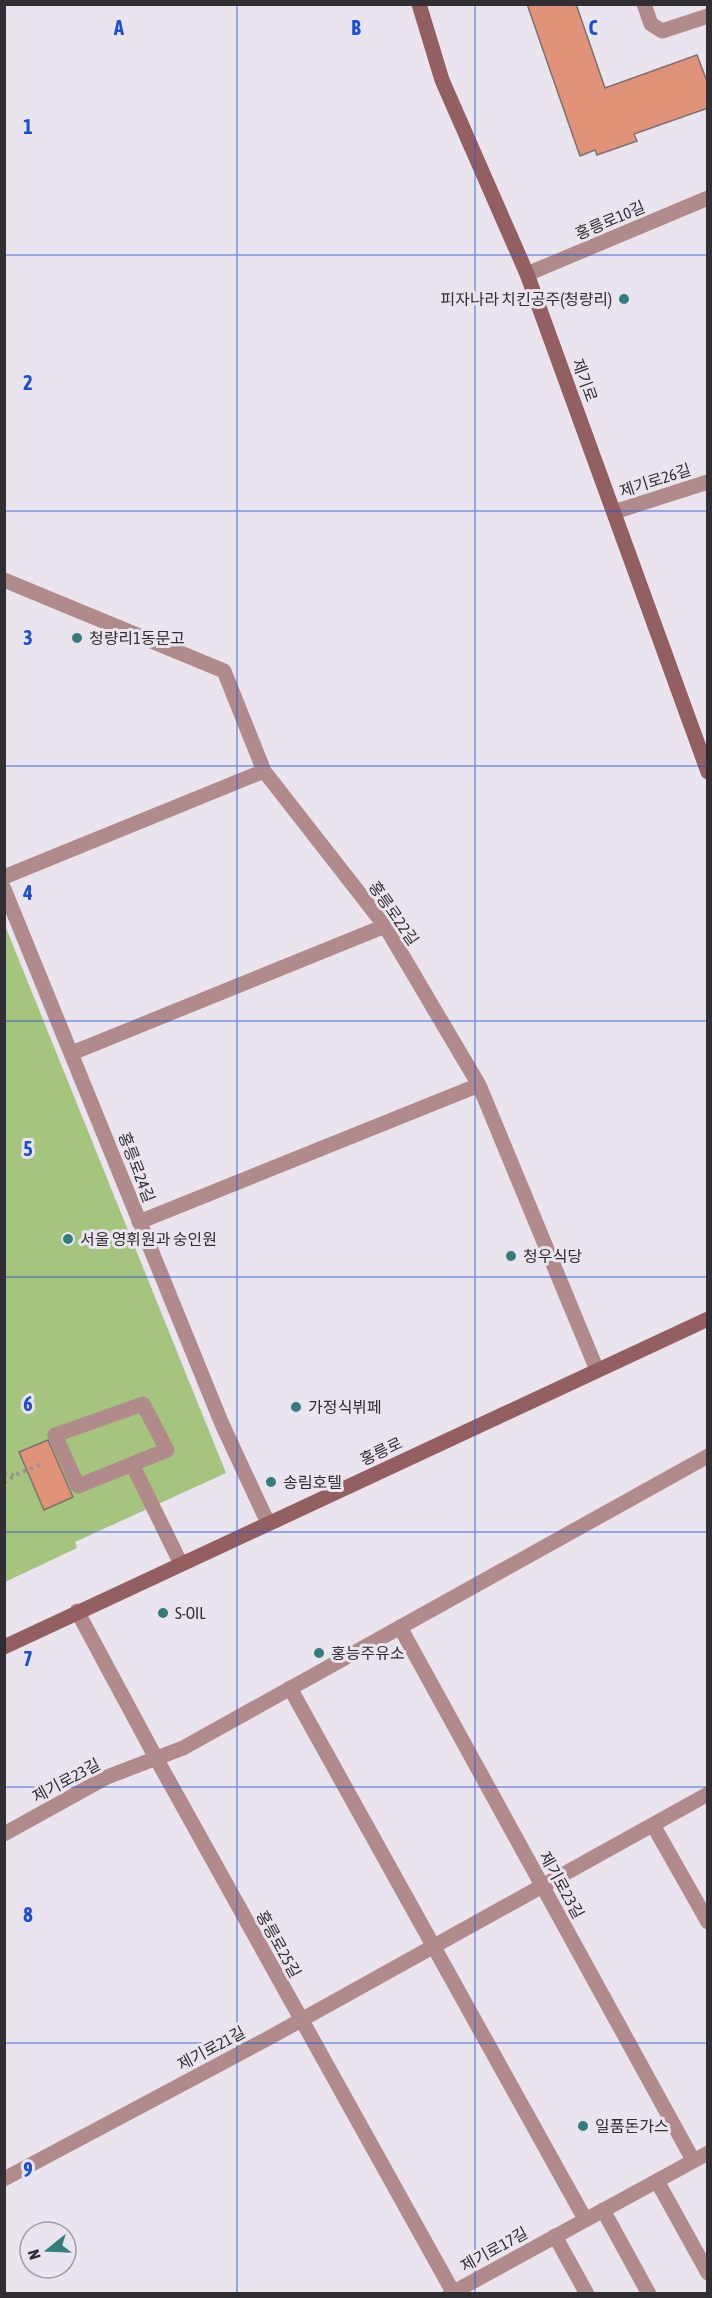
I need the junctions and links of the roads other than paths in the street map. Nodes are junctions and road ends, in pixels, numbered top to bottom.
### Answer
1 (419, 4) edge
2 (644, 4) edge
3 (708, 16) edge
4 (708, 198) edge
5 (527, 274) junction
6 (708, 482) edge
7 (614, 512) junction
8 (4, 580) edge
9 (264, 771) junction
10 (708, 772) edge
11 (4, 877) edge
12 (4, 889) edge
13 (385, 926) junction
14 (72, 1053) junction
15 (479, 1085) junction
16 (139, 1222) junction
17 (708, 1319) edge
18 (597, 1370) junction
19 (708, 1456) edge
20 (132, 1464) junction
21 (268, 1522) junction
22 (181, 1564) junction
23 (77, 1611) junction
24 (400, 1627) junction
25 (4, 1647) edge
26 (290, 1688) junction
27 (156, 1758) junction
28 (708, 1794) edge
29 (653, 1825) junction
30 (4, 1834) edge
31 (542, 1886) junction
32 (708, 1922) edge
33 (433, 1947) junction
34 (301, 2020) junction
35 (708, 2153) edge
36 (693, 2160) junction
37 (4, 2179) edge
38 (657, 2181) junction
39 (603, 2210) junction
40 (585, 2219) junction
41 (555, 2236) junction
42 (708, 2273) edge
43 (452, 2293) edge
44 (587, 2294) edge
45 (649, 2294) edge

1 - 5 main road, 제기로
2 - 3 street
4 - 5 street, 홍릉로10길
5 - 7 main road, 제기로
6 - 7 street, 제기로26길
7 - 10 main road, 제기로
8 - 9 street, 홍릉로22길
9 - 11 street
9 - 13 street, 홍릉로22길
12 - 14 street, 홍릉로24길
13 - 14 street
13 - 15 street, 홍릉로22길
14 - 16 street, 홍릉로24길
15 - 16 street
15 - 18 street, 홍릉로22길
16 - 21 street, 홍릉로24길
17 - 18 main road, 홍릉로
18 - 21 main road, 홍릉로
19 - 24 street, 제기로23길
20 - 20 street
20 - 22 street
21 - 22 main road, 홍릉로
22 - 23 main road, 홍릉로
23 - 25 main road, 홍릉로
23 - 27 street, 홍릉로25길
24 - 26 street, 제기로23길
24 - 31 street, 제기로23길
26 - 27 street, 제기로23길
26 - 33 street
27 - 30 street, 제기로23길
27 - 34 street, 홍릉로25길
28 - 29 street, 제기로21길
29 - 31 street, 제기로21길
29 - 32 street
31 - 33 street, 제기로21길
31 - 36 street, 제기로23길
33 - 34 street, 제기로21길
33 - 40 street
34 - 37 street, 제기로21길
34 - 43 street, 홍릉로25길
35 - 36 street, 제기로17길
36 - 38 street, 제기로17길
38 - 39 street, 제기로17길
38 - 42 street
39 - 40 street, 제기로17길
39 - 45 street
40 - 41 street, 제기로17길
41 - 43 street, 제기로17길
41 - 44 street, 제기로17길

